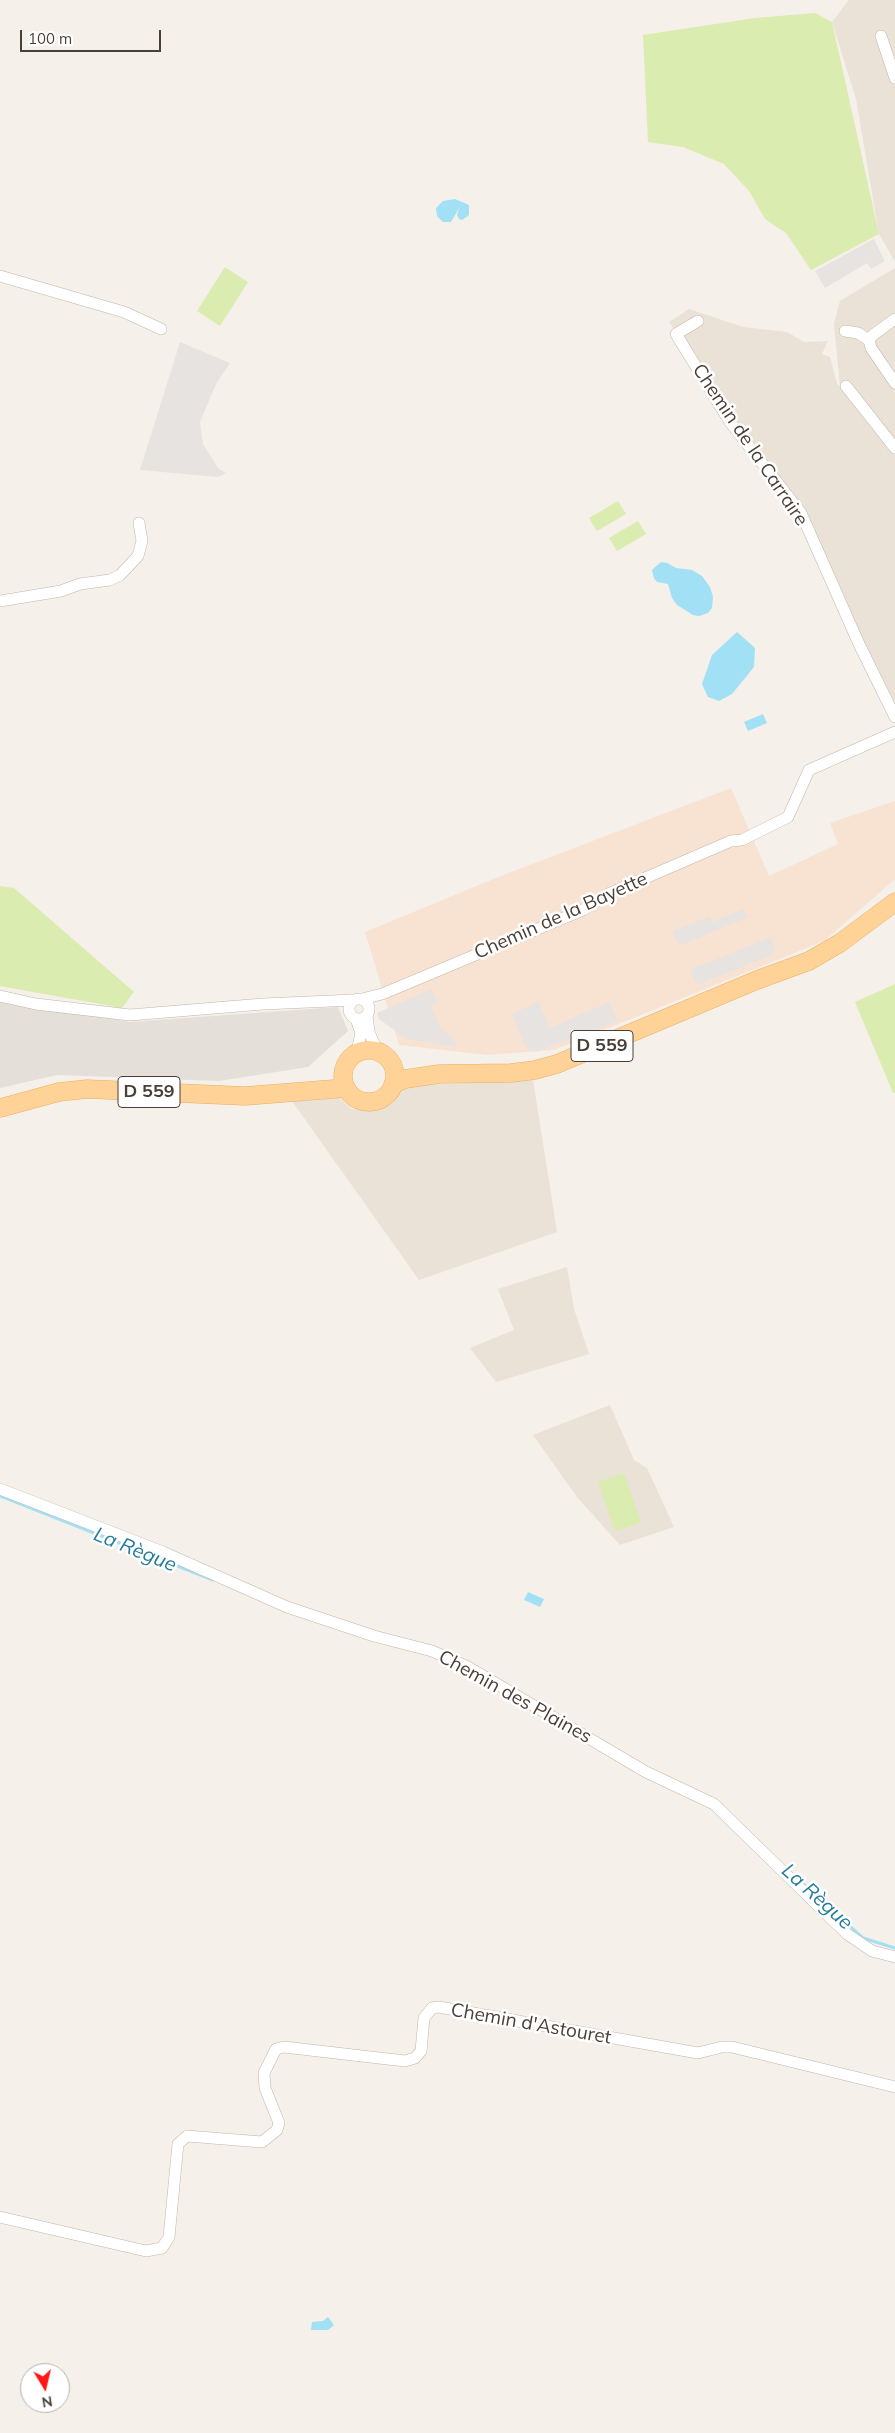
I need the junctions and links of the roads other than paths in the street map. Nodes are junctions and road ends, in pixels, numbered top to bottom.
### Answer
1 (881, 36) dead end
2 (895, 78) edge
3 (0, 276) edge
4 (895, 319) edge
5 (698, 321) dead end
6 (161, 329) dead end
7 (845, 331) dead end
8 (869, 340) junction
9 (895, 383) edge
10 (846, 386) dead end
11 (895, 448) edge
12 (140, 523) dead end
13 (0, 600) edge
14 (895, 717) edge
15 (895, 732) edge
16 (895, 892) edge
17 (895, 902) edge
18 (757, 980) junction
19 (0, 996) edge
20 (360, 1008) junction
21 (377, 1051) junction
22 (357, 1052) junction
23 (391, 1062) junction
24 (439, 1074) junction
25 (344, 1079) junction
26 (393, 1084) junction
27 (0, 1108) edge
28 (0, 1489) edge
29 (895, 1958) edge
30 (895, 2087) edge
31 (0, 2217) edge

1 - 2 street
3 - 6 street
4 - 8 street
5 - 14 street, Chemin de la Carraire
7 - 8 street
8 - 9 street
10 - 11 street
12 - 13 street
15 - 20 street, Chemin de la Bayette
16 - 18 main road, D 559
17 - 18 main road, D 559
18 - 24 main road, D 559
19 - 20 street
20 - 21 street
20 - 22 street
21 - 22 main road
21 - 23 main road
22 - 25 main road
23 - 24 main road, D 559
23 - 26 main road
24 - 26 main road, D 559
25 - 26 main road
25 - 27 main road, D 559
28 - 29 street, Chemin des Plaines
30 - 31 street, Chemin d'Astouret

